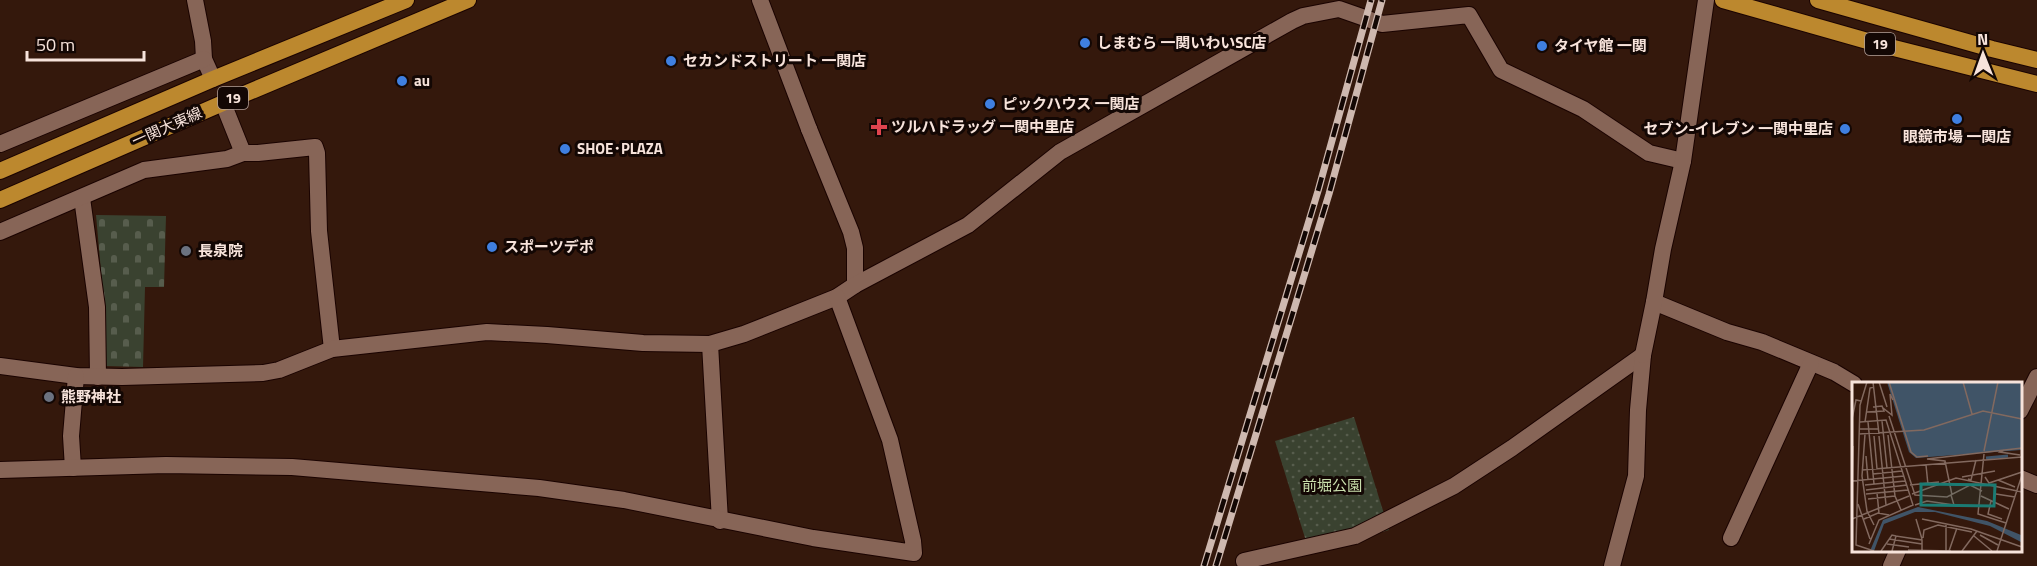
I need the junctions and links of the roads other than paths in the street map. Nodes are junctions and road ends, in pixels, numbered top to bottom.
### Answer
1 (195, 0) edge
2 (406, 0) edge
3 (468, 0) edge
4 (760, 0) edge
5 (1706, 0) edge
6 (1723, 0) edge
7 (1818, 0) edge
8 (1340, 4) edge
9 (204, 58) junction
10 (2037, 60) edge
11 (213, 79) junction
12 (2037, 84) edge
13 (223, 103) junction
14 (0, 144) edge
15 (243, 153) junction
16 (1683, 161) junction
17 (0, 171) edge
18 (82, 198) junction
19 (0, 200) edge
20 (0, 232) edge
21 (855, 285) junction
22 (837, 297) junction
23 (1654, 302) junction
24 (710, 344) junction
25 (332, 349) junction
26 (1643, 355) junction
27 (1811, 363) junction
28 (0, 366) edge
29 (76, 376) junction
30 (98, 377) junction
31 (2037, 377) edge
32 (1852, 383) edge
33 (2022, 407) edge
34 (73, 468) junction
35 (0, 470) edge
36 (2022, 479) edge
37 (2037, 485) edge
38 (720, 521) junction
39 (1731, 538) dead end
40 (1897, 551) edge
41 (1244, 561) dead end
42 (1612, 566) edge
43 (1891, 566) edge

1 - 9 street
2 - 11 main road, 一関大東線 / 19
3 - 13 main road, 一関大東線 / 19
4 - 21 street
5 - 16 street
6 - 12 main road, 19
7 - 10 main road, 19
8 - 16 street
8 - 21 street
9 - 11 street
9 - 14 street
11 - 17 main road, 一関大東線 / 19
13 - 15 street
13 - 19 main road, 一関大東線 / 19
15 - 18 street
15 - 25 street
16 - 23 street
18 - 20 street
18 - 30 street
21 - 22 street
22 - 24 street
22 - 38 street
23 - 26 street
23 - 27 street
24 - 25 street
24 - 38 street
25 - 30 street
26 - 41 street
26 - 42 street
27 - 32 street
27 - 39 street
28 - 29 street
29 - 30 street
29 - 34 street
31 - 33 street
34 - 35 street
34 - 38 street
36 - 37 street
40 - 43 street

